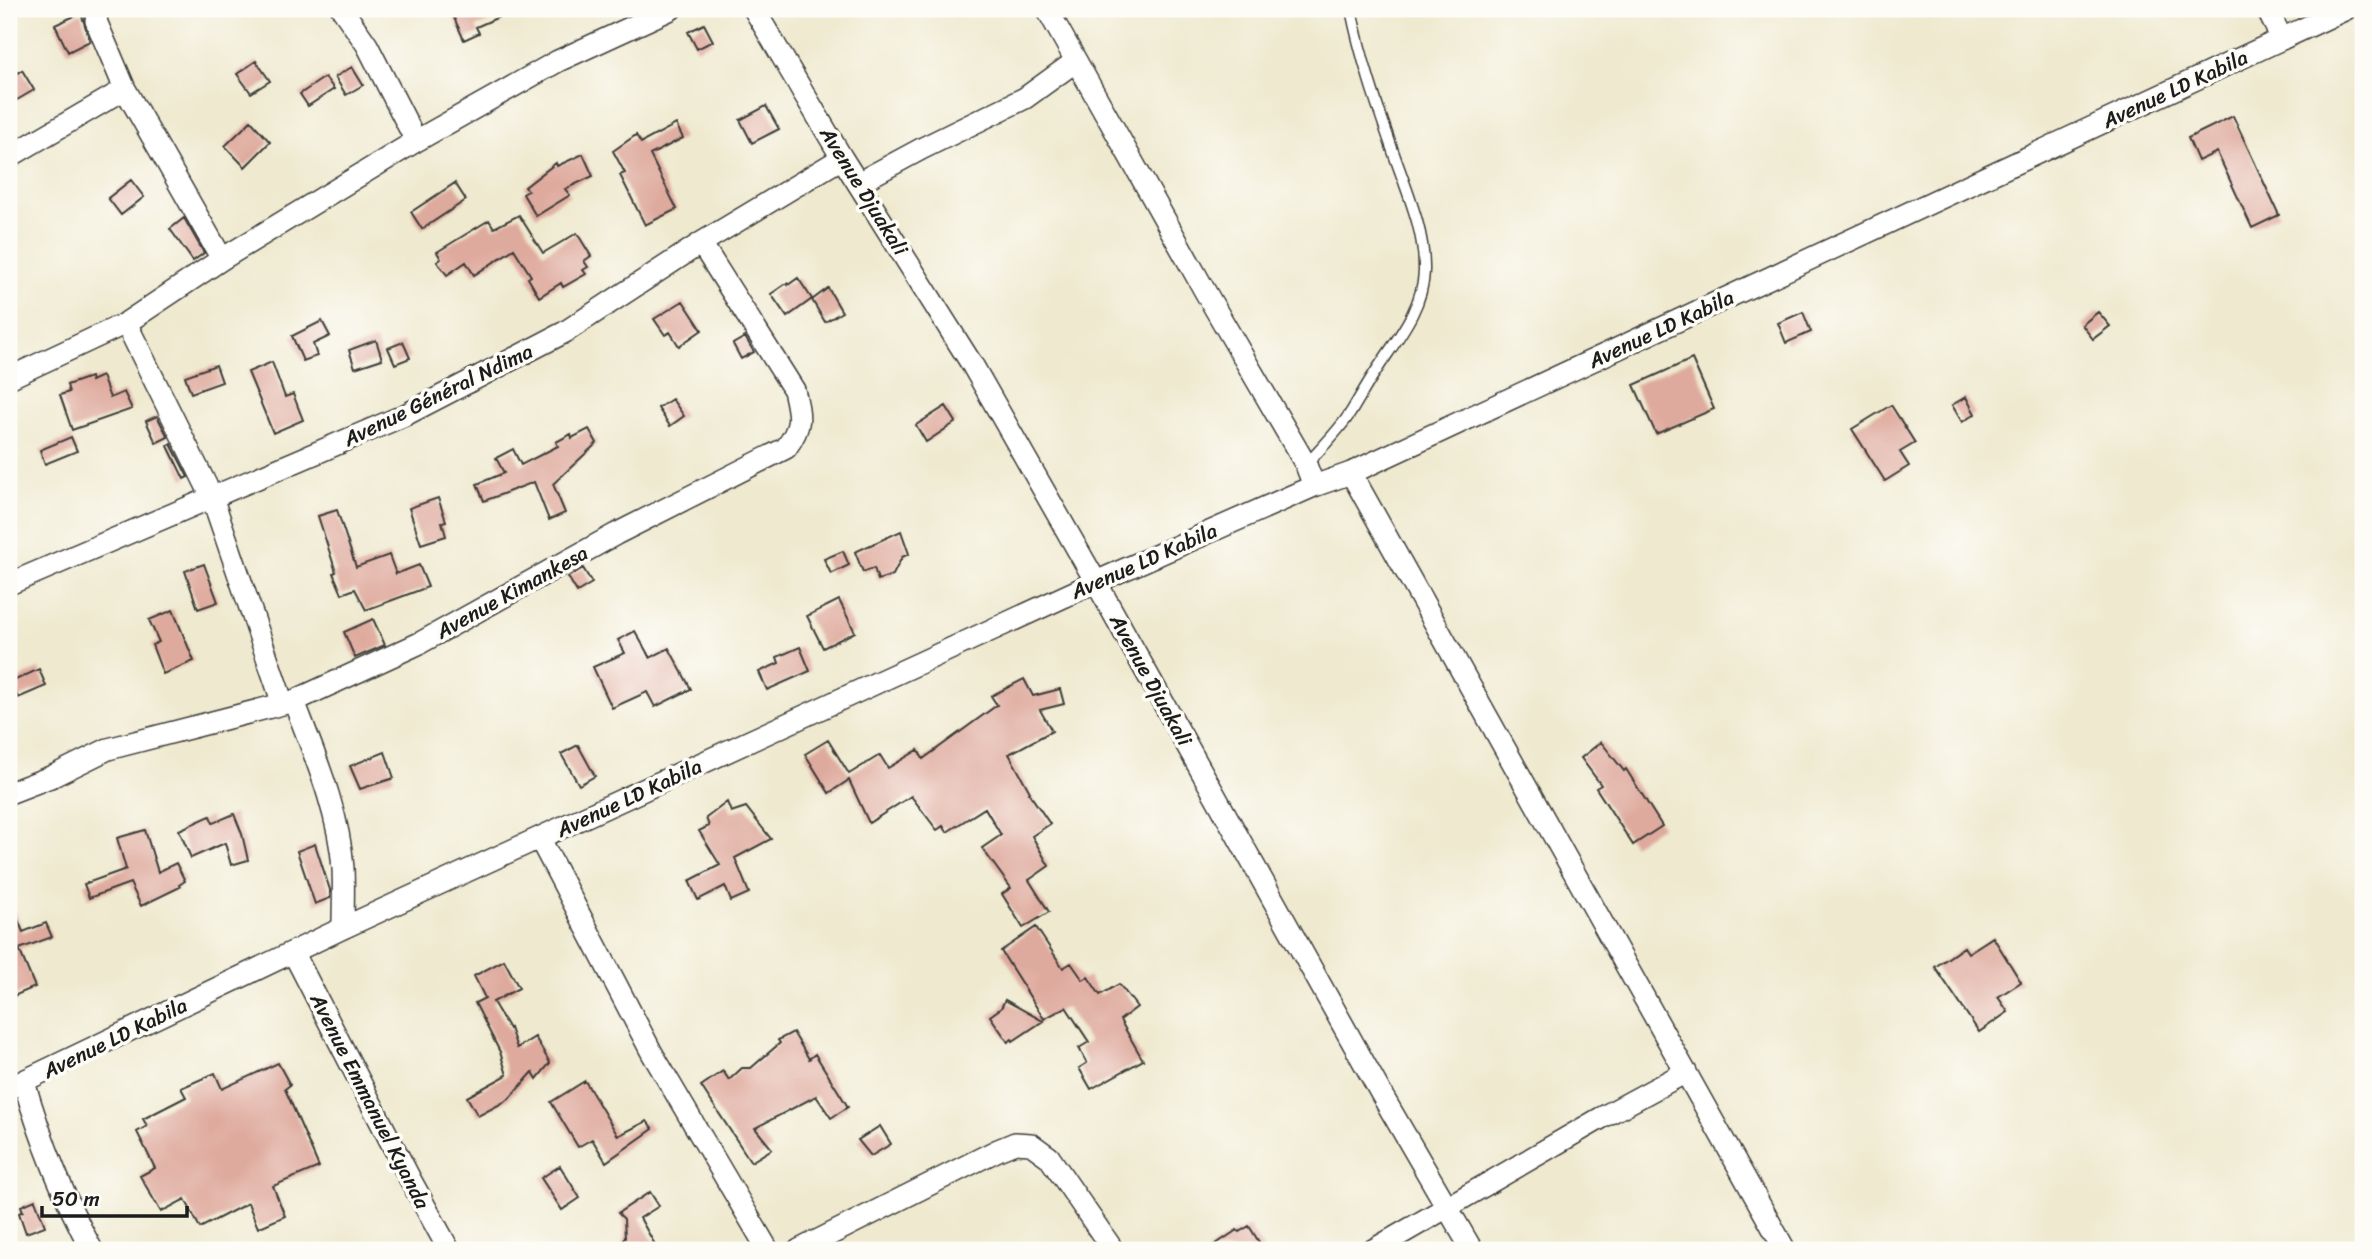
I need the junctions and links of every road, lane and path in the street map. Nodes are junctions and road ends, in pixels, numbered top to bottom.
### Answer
1 (98, 9) edge
2 (342, 9) edge
3 (671, 9) edge
4 (1047, 9) edge
5 (1351, 9) edge
6 (2267, 9) edge
7 (2346, 9) edge
8 (763, 13) edge
9 (2282, 39) junction
10 (1076, 61) junction
11 (125, 89) junction
12 (416, 141) junction
13 (9, 157) edge
14 (842, 158) junction
15 (858, 183) junction
16 (701, 243) junction
17 (222, 259) junction
18 (126, 323) junction
19 (9, 378) edge
20 (1306, 465) junction
21 (1351, 474) junction
22 (1314, 486) junction
23 (212, 497) junction
24 (1096, 582) junction
25 (9, 584) edge
26 (289, 702) junction
27 (9, 793) edge
28 (540, 839) junction
29 (343, 928) junction
30 (293, 952) junction
31 (1686, 1072) junction
32 (16, 1085) edge
33 (1447, 1209) junction
34 (92, 1250) edge
35 (449, 1250) edge
36 (768, 1250) edge
37 (799, 1250) edge
38 (1113, 1250) edge
39 (1373, 1250) edge
40 (1472, 1250) edge
41 (1785, 1250) edge

1 - 11 street
2 - 12 street
3 - 12 street
4 - 10 street
5 - 20 lane
6 - 9 street
7 - 9 street, Avenue LD Kabila
8 - 14 street, Avenue Djuakali
9 - 21 street, Avenue LD Kabila
10 - 15 street
10 - 20 street
11 - 13 street
11 - 17 street
12 - 17 street
14 - 15 street, Avenue Djuakali
14 - 16 street, Avenue Général Ndima
15 - 24 street, Avenue Djuakali
16 - 23 street, Avenue Général Ndima
16 - 26 street, Avenue Kimankesa
17 - 18 street
18 - 19 street
18 - 23 street
20 - 22 street
21 - 22 street, Avenue LD Kabila
21 - 31 street
22 - 24 street, Avenue LD Kabila
23 - 25 street, Avenue Général Ndima
23 - 26 street
24 - 28 street, Avenue LD Kabila
24 - 33 street, Avenue Djuakali
26 - 27 street, Avenue Kimankesa
26 - 29 street
28 - 29 street, Avenue LD Kabila
28 - 36 street
29 - 30 street, Avenue LD Kabila
30 - 32 street, Avenue LD Kabila
30 - 35 street, Avenue Emmanuel Kyanda
31 - 33 street
31 - 41 street
32 - 34 street
33 - 39 street
33 - 40 street, Avenue Djuakali
37 - 38 street

